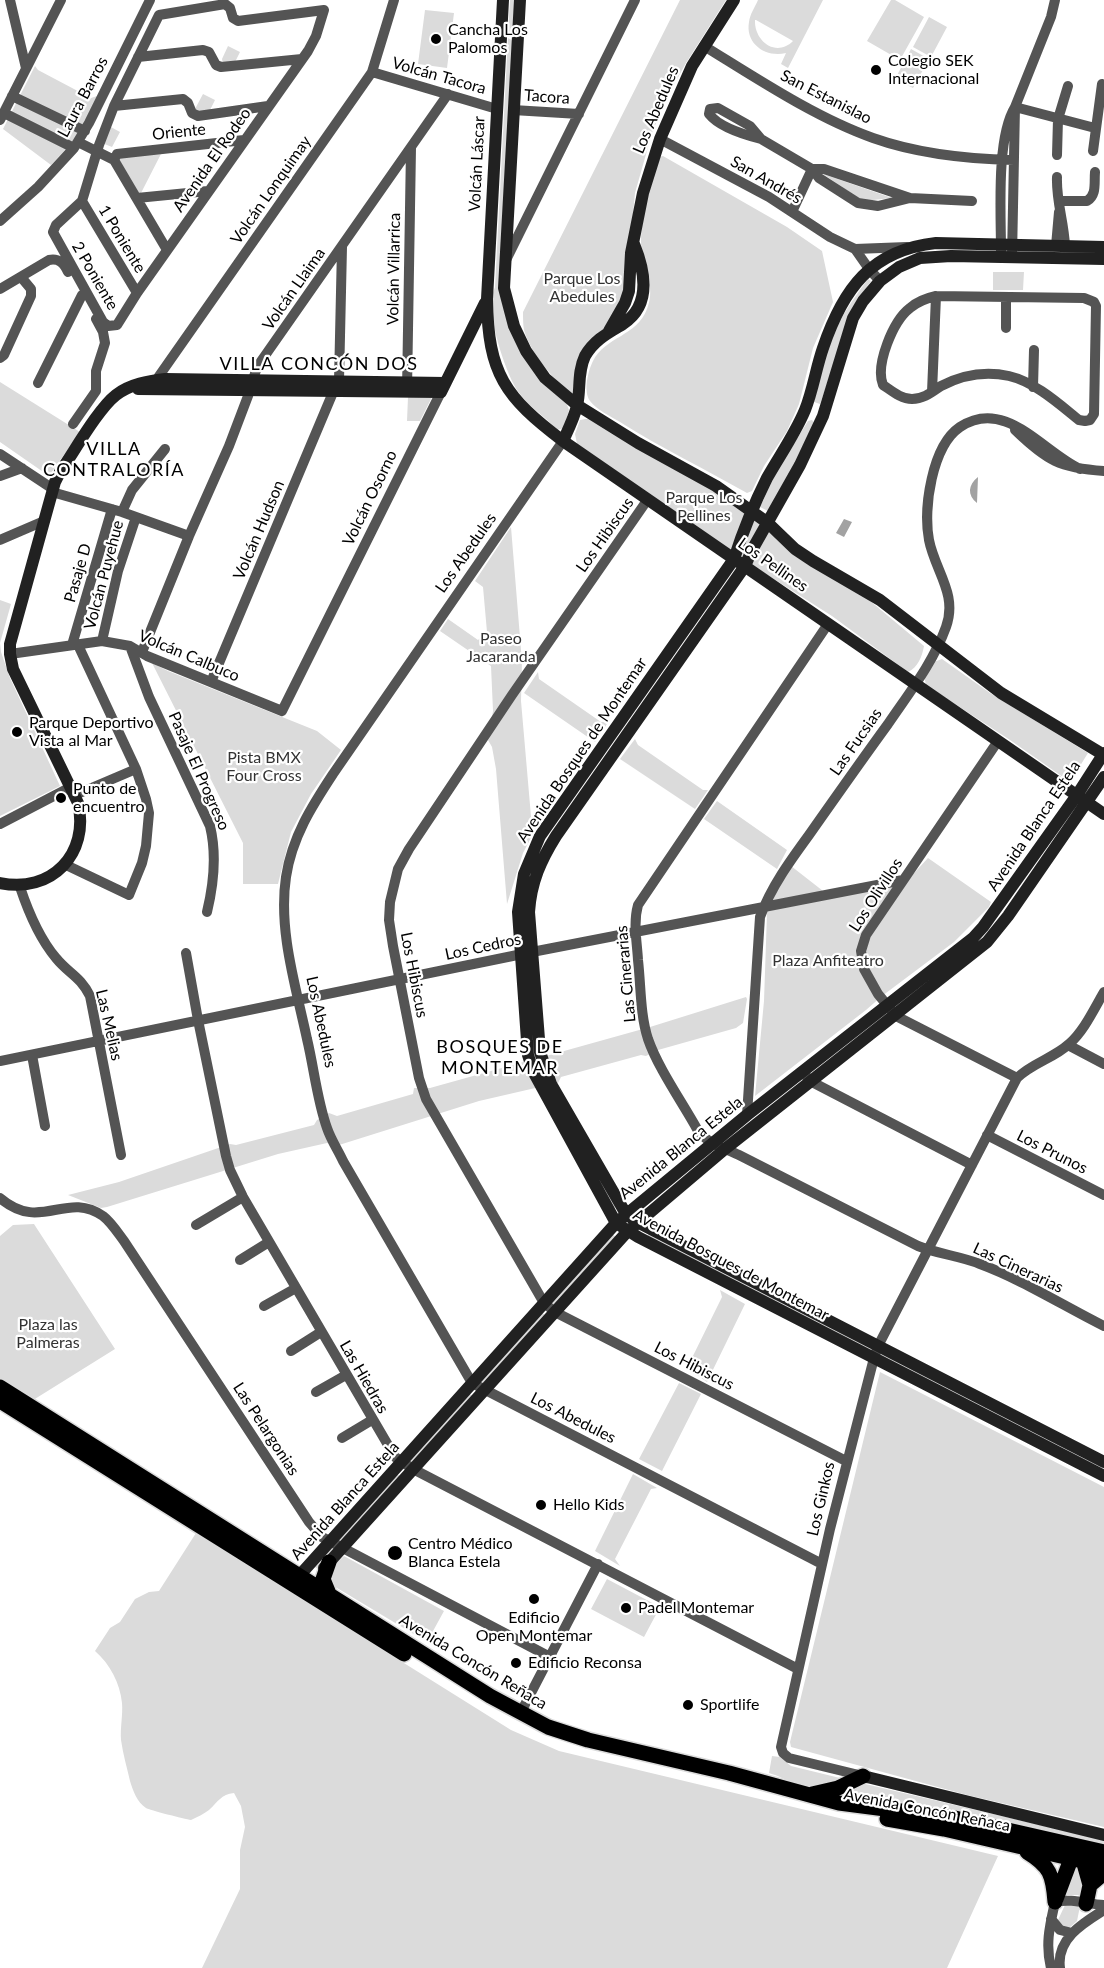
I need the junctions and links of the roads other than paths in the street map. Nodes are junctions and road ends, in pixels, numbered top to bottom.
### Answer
1 (10, 0) edge
2 (61, 0) edge
3 (150, 0) edge
4 (394, 0) edge
5 (502, 0) edge
6 (520, 0) edge
7 (635, 0) edge
8 (734, 0) edge
9 (1055, 0) edge
10 (704, 46) junction
11 (138, 57) junction
12 (302, 59) junction
13 (26, 68) junction
14 (372, 72) junction
15 (1102, 84) dead end
16 (1068, 86) dead end
17 (448, 94) junction
18 (114, 106) junction
19 (268, 106) junction
20 (5, 107) edge
21 (1015, 107) junction
22 (496, 109) junction
23 (513, 110) junction
24 (579, 114) junction
25 (1058, 120) junction
26 (1095, 128) junction
27 (80, 139) junction
28 (761, 139) dead end
29 (244, 140) junction
30 (660, 140) junction
31 (98, 148) junction
32 (411, 148) junction
33 (1093, 151) dead end
34 (1057, 155) dead end
35 (116, 157) junction
36 (1008, 160) junction
37 (812, 169) junction
38 (1095, 172) dead end
39 (1057, 177) dead end
40 (208, 191) junction
41 (137, 198) junction
42 (910, 198) junction
43 (82, 201) junction
44 (972, 201) dead end
45 (1060, 205) junction
46 (792, 212) junction
47 (0, 221) edge
48 (1061, 246) junction
49 (342, 247) junction
50 (908, 247) junction
51 (1104, 247) edge
52 (855, 249) junction
53 (167, 250) junction
54 (1007, 251) junction
55 (1104, 258) edge
56 (505, 263) junction
57 (869, 269) junction
58 (21, 277) junction
59 (880, 280) junction
60 (0, 290) edge
61 (137, 293) junction
62 (82, 295) junction
63 (936, 296) junction
64 (1006, 298) junction
65 (487, 299) junction
66 (117, 325) joint
67 (1006, 328) dead end
68 (1034, 350) dead end
69 (0, 358) edge
70 (1099, 359) edge
71 (1099, 371) edge
72 (38, 383) dead end
73 (157, 384) junction
74 (252, 384) junction
75 (336, 386) junction
76 (407, 387) junction
77 (443, 387) junction
78 (1033, 387) junction
79 (932, 392) junction
80 (577, 405) junction
81 (805, 409) junction
82 (823, 416) junction
83 (74, 424) dead end
84 (563, 441) junction
85 (165, 449) dead end
86 (0, 454) edge
87 (22, 468) junction
88 (1104, 471) edge
89 (0, 476) edge
90 (53, 491) junction
91 (648, 500) junction
92 (117, 511) junction
93 (752, 511) junction
94 (136, 517) junction
95 (44, 521) junction
96 (768, 523) junction
97 (189, 536) junction
98 (0, 540) edge
99 (734, 559) junction
100 (745, 566) junction
101 (828, 624) junction
102 (102, 641) junction
103 (75, 645) junction
104 (938, 645) junction
105 (130, 646) junction
106 (142, 652) junction
107 (10, 654) junction
108 (212, 682) junction
109 (916, 684) junction
110 (282, 711) joint
111 (998, 741) junction
112 (1104, 754) edge
113 (136, 770) junction
114 (1104, 777) edge
115 (73, 791) junction
116 (1082, 799) junction
117 (1104, 814) edge
118 (0, 824) edge
119 (64, 864) junction
120 (903, 880) junction
121 (0, 883) edge
122 (20, 887) junction
123 (764, 906) junction
124 (207, 912) dead end
125 (636, 932) junction
126 (532, 952) junction
127 (186, 953) dead end
128 (519, 956) junction
129 (400, 980) junction
130 (1104, 992) edge
131 (299, 1001) junction
132 (887, 1005) junction
133 (896, 1016) junction
134 (198, 1020) junction
135 (99, 1041) junction
136 (1068, 1045) junction
137 (32, 1055) junction
138 (0, 1061) edge
139 (1104, 1064) edge
140 (802, 1071) junction
141 (1017, 1078) junction
142 (812, 1082) junction
143 (747, 1115) junction
144 (45, 1126) dead end
145 (987, 1135) junction
146 (712, 1144) junction
147 (725, 1149) junction
148 (121, 1155) dead end
149 (972, 1165) junction
150 (1104, 1195) edge
151 (243, 1197) junction
152 (0, 1198) edge
153 (621, 1219) junction
154 (637, 1222) junction
155 (196, 1225) dead end
156 (627, 1232) junction
157 (269, 1242) junction
158 (928, 1250) junction
159 (240, 1260) dead end
160 (296, 1288) junction
161 (544, 1304) junction
162 (264, 1306) dead end
163 (555, 1312) junction
164 (1104, 1326) edge
165 (321, 1332) junction
166 (291, 1351) dead end
167 (876, 1352) junction
168 (346, 1375) junction
169 (472, 1383) junction
170 (0, 1387) edge
171 (484, 1390) junction
172 (316, 1392) dead end
173 (0, 1401) edge
174 (372, 1420) junction
175 (342, 1438) dead end
176 (846, 1461) junction
177 (401, 1462) junction
178 (1104, 1462) edge
179 (413, 1469) junction
180 (1104, 1476) edge
181 (329, 1542) junction
182 (341, 1549) junction
183 (329, 1562) junction
184 (598, 1564) junction
185 (822, 1564) junction
186 (303, 1583) junction
187 (330, 1596) junction
188 (550, 1657) junction
189 (798, 1669) junction
190 (520, 1714) junction
191 (862, 1776) junction
192 (806, 1795) junction
193 (1104, 1835) edge
194 (1019, 1840) junction
195 (1104, 1852) edge
196 (1078, 1856) junction
197 (1104, 1866) edge
198 (1104, 1873) edge
199 (1090, 1885) junction
200 (1055, 1902) junction
201 (1086, 1904) junction
202 (1104, 1905) edge
203 (1104, 1910) edge
204 (1051, 1919) junction
205 (1081, 1924) junction
206 (1072, 1933) junction
207 (1051, 1968) edge
208 (1060, 1968) edge

1 - 13 street
2 - 13 street
3 - 27 street, Laura Barros
4 - 14 street, Volcán Lonquimay
5 - 22 street, Volcán Láscar
6 - 23 street, Volcán Láscar
7 - 24 street
8 - 10 street, Los Abedules
9 - 21 street
10 - 30 street, Los Abedules
10 - 36 street, San Estanislao
11 - 12 street
11 - 12 street, Avenida El Rodeo
11 - 18 street
12 - 19 street, Avenida El Rodeo
13 - 20 street
14 - 17 street, Volcán Tacora
14 - 73 street, Volcán Lonquimay
15 - 26 street
16 - 25 street
17 - 22 street, Volcán Tacora
17 - 32 street, Volcán Llaima
18 - 19 street
18 - 31 street
19 - 29 street, Avenida El Rodeo
20 - 27 street
20 - 27 street
21 - 25 street
21 - 36 street
22 - 65 street, Volcán Láscar
23 - 24 street, Tacora
23 - 56 street, Volcán Láscar
24 - 56 street
25 - 26 street
25 - 34 street
26 - 33 street
27 - 31 street
27 - 47 street, Laura Barros
28 - 37 street
29 - 35 street, Oriente
29 - 40 street, Avenida El Rodeo
30 - 46 street, San Andrés
30 - 80 street, Los Abedules
31 - 35 street
31 - 43 street
32 - 49 street, Volcán Llaima
32 - 76 street, Volcán Villarrica
35 - 41 street
36 - 54 street
37 - 42 street
37 - 42 street
37 - 46 street
38 - 45 street
39 - 45 street
40 - 41 street
40 - 53 street, Avenida El Rodeo
41 - 53 street
42 - 44 street
43 - 61 street, 1 Poniente
43 - 66 street, 2 Poniente
45 - 48 street
46 - 52 street, San Andrés
48 - 51 street, Avenida Bosques de Montemar
48 - 54 street, Avenida Bosques de Montemar
49 - 74 street, Volcán Llaima
49 - 75 street
50 - 52 street, San Andrés
50 - 54 street, Avenida Bosques de Montemar
50 - 57 street, Avenida Bosques de Montemar
52 - 57 street, San Andrés
53 - 61 street, Avenida El Rodeo
54 - 55 street, Avenida Bosques de Montemar
54 - 59 street, Avenida Bosques de Montemar
56 - 80 street, Los Pellines
57 - 59 street, San Andrés
57 - 81 street, Avenida Bosques de Montemar
58 - 60 street
58 - 62 street
58 - 69 street
59 - 82 street, Avenida Bosques de Montemar
61 - 66 street, Avenida El Rodeo
62 - 72 street
62 - 83 street
63 - 64 street
63 - 79 street
63 - 79 street
64 - 67 street
64 - 70 street
65 - 77 street, Volcán Osorno
65 - 84 street, Los Pellines
68 - 78 street
70 - 71 street
71 - 78 street
73 - 74 street
73 - 90 street
74 - 75 street
74 - 97 street, Volcán Llaima
75 - 76 street
75 - 108 street, Volcán Hudson
76 - 77 street
77 - 110 street, Volcán Osorno
78 - 79 street
80 - 84 street, Los Abedules
80 - 93 street, Los Pellines
81 - 82 street
81 - 93 street, Avenida Bosques de Montemar
82 - 96 street, Avenida Bosques de Montemar
84 - 91 street, Los Pellines
84 - 131 street, Los Abedules
85 - 92 street, Pasaje D
86 - 87 street
87 - 89 street
87 - 90 street
88 - 104 street, Las Fucsias
90 - 92 street
90 - 95 street
91 - 99 street, Los Pellines
91 - 129 street, Los Hibiscus
92 - 94 street
92 - 103 street, Pasaje D
93 - 96 street, Los Pellines
93 - 99 street, Avenida Bosques de Montemar
94 - 97 street
94 - 102 street, Volcán Puyehue
95 - 98 street
95 - 107 street
96 - 100 street, Avenida Bosques de Montemar
96 - 104 street, Los Pellines
97 - 106 street, Volcán Llaima
99 - 100 street, Los Pellines
99 - 128 street, Avenida Bosques de Montemar
100 - 101 street, Los Pellines
100 - 126 street, Avenida Bosques de Montemar
101 - 109 street, Los Pellines
101 - 125 street, Las Cinerarias
102 - 103 street, Volcán Calbuco
102 - 105 street, Volcán Calbuco
103 - 107 street, Volcán Calbuco
103 - 113 street
104 - 109 street, Las Fucsias
104 - 112 street, Los Pellines
105 - 106 street, Volcán Calbuco
105 - 124 street, Pasaje El Progreso
106 - 108 street, Volcán Calbuco
107 - 115 street
108 - 110 street, Volcán Calbuco
109 - 111 street, Los Pellines
109 - 123 street, Las Fucsias
111 - 116 street, Los Pellines
111 - 120 street, Los Olivillos
112 - 116 street, Avenida Blanca Estela
113 - 115 street
113 - 119 street
114 - 116 street, Avenida Blanca Estela
115 - 118 street
115 - 119 street
116 - 117 street, Los Pellines
116 - 132 street, Avenida Blanca Estela
116 - 133 street, Avenida Blanca Estela
119 - 122 street
120 - 123 street, Los Cedros
120 - 132 street, Los Olivillos
121 - 122 street
122 - 135 street, Las Melias
123 - 125 street, Los Cedros
123 - 143 street, Las Fucsias
125 - 126 street, Los Cedros
125 - 146 street, Las Cinerarias
126 - 128 street, Los Cedros
126 - 153 street, Avenida Bosques de Montemar
127 - 134 street, Las Hiedras
128 - 129 street, Los Cedros
128 - 153 street, Avenida Bosques de Montemar
129 - 131 street, Los Cedros
129 - 161 street, Los Hibiscus
130 - 136 street, Los Ginkos
131 - 134 street, Los Cedros
131 - 169 street, Los Abedules
132 - 133 street, Los Olivillos
132 - 140 street, Avenida Blanca Estela
133 - 141 street, Los Olivillos
133 - 142 street, Avenida Blanca Estela
134 - 135 street, Los Cedros
134 - 151 street, Las Hiedras
135 - 137 street, Los Cedros
135 - 148 street, Las Melias
136 - 139 street
136 - 141 street, Los Ginkos
137 - 138 street, Los Cedros
137 - 144 street
140 - 142 street
140 - 143 street, Avenida Blanca Estela
141 - 145 street, Los Ginkos
142 - 147 street, Avenida Blanca Estela
142 - 149 street
143 - 146 street, Avenida Blanca Estela
145 - 149 street, Los Ginkos
145 - 150 street, Los Prunos
146 - 147 street, Las Cinerarias
146 - 153 street, Avenida Blanca Estela
147 - 154 street, Avenida Blanca Estela
147 - 158 street, Las Cinerarias
149 - 158 street, Los Ginkos
151 - 155 street
151 - 157 street, Las Hiedras
152 - 181 street, Las Pelargonias
153 - 154 street, Avenida Bosques de Montemar
153 - 156 street, Avenida Bosques de Montemar
153 - 161 street, Avenida Blanca Estela
154 - 156 street, Avenida Blanca Estela
154 - 167 street, Avenida Bosques de Montemar
156 - 163 street, Avenida Blanca Estela
156 - 167 street, Avenida Bosques de Montemar
157 - 159 street
157 - 160 street, Las Hiedras
158 - 164 street, Las Cinerarias
158 - 167 street, Los Ginkos
160 - 162 street
160 - 165 street, Las Hiedras
161 - 163 street, Los Hibiscus
161 - 169 street, Avenida Blanca Estela
163 - 171 street, Avenida Blanca Estela
163 - 176 street, Los Hibiscus
165 - 166 street
165 - 168 street, Las Hiedras
167 - 176 street, Los Ginkos
167 - 178 street, Avenida Bosques de Montemar
167 - 180 street, Avenida Bosques de Montemar
168 - 172 street
168 - 174 street, Las Hiedras
169 - 171 street, Los Abedules
169 - 177 street, Avenida Blanca Estela
170 - 186 main road, Avenida Concón Reñaca
171 - 179 street, Avenida Blanca Estela
171 - 185 street, Los Abedules
173 - 186 main road, Avenida Concón Reñaca
174 - 175 street
174 - 177 street, Las Hiedras
176 - 185 street, Los Ginkos
177 - 179 street, Las Hiedras
177 - 181 street, Avenida Blanca Estela
179 - 182 street, Avenida Blanca Estela
179 - 184 street, Las Hiedras
181 - 182 street, Las Pelargonias
181 - 186 street, Avenida Blanca Estela
182 - 183 street, Avenida Blanca Estela
182 - 188 street, Las Pelargonias
183 - 186 street, Avenida Blanca Estela
183 - 187 main road
184 - 188 street
184 - 189 street, Las Hiedras
185 - 189 street, Los Ginkos
186 - 187 main road, Avenida Concón Reñaca
186 - 194 main road, Avenida Concón Reñaca
187 - 190 main road, Avenida Concón Reñaca
188 - 190 street
189 - 191 street, Los Ginkos
190 - 192 main road, Avenida Concón Reñaca
191 - 192 main road
191 - 193 street, Los Ginkos
192 - 194 main road, Avenida Concón Reñaca
194 - 196 main road
194 - 200 main road
195 - 196 main road
196 - 197 main road
196 - 199 main road
196 - 200 main road
198 - 199 main road
199 - 201 main road
200 - 201 street
200 - 204 street
201 - 202 street
201 - 205 street
203 - 205 street
204 - 206 street
204 - 207 street
205 - 206 street
206 - 208 street

